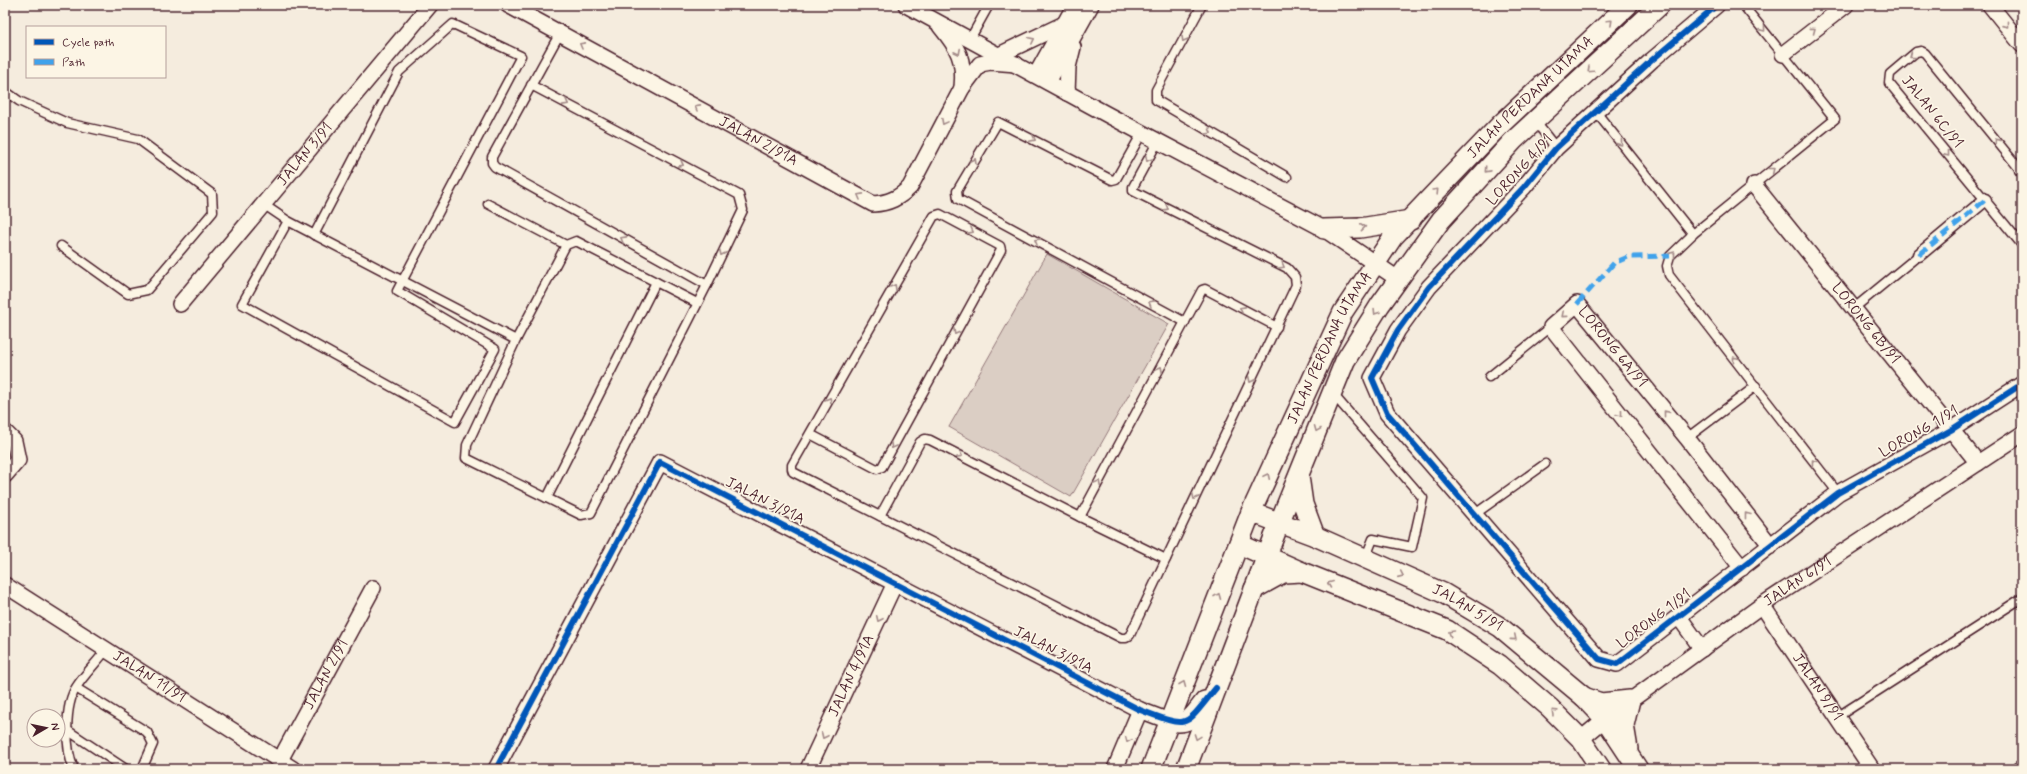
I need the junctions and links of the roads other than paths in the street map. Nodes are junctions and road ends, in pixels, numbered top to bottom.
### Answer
1 (430, 5) edge
2 (508, 5) edge
3 (906, 5) edge
4 (989, 5) edge
5 (1075, 5) edge
6 (1092, 5) edge
7 (1202, 5) edge
8 (1660, 5) edge
9 (1717, 5) edge
10 (1743, 5) edge
11 (1846, 5) edge
12 (1990, 5) edge
13 (1627, 6) edge
14 (937, 22) junction
15 (1070, 27) junction
16 (560, 33) junction
17 (970, 39) junction
18 (2022, 44) edge
19 (999, 54) junction
20 (1782, 54) junction
21 (1016, 64) junction
22 (1042, 78) junction
23 (531, 85) junction
24 (962, 88) junction
25 (5, 91) edge
26 (1067, 93) junction
27 (1596, 112) junction
28 (1535, 121) junction
29 (1142, 133) junction
30 (1158, 141) junction
31 (1556, 148) junction
32 (2022, 170) edge
33 (1286, 177) dead end
34 (1754, 185) junction
35 (1985, 200) junction
36 (263, 204) junction
37 (488, 204) dead end
38 (1411, 220) junction
39 (288, 221) junction
40 (1324, 230) junction
41 (1693, 234) junction
42 (314, 235) junction
43 (566, 245) junction
44 (61, 246) dead end
45 (2022, 246) edge
46 (1919, 255) joint
47 (1374, 264) junction
48 (1398, 279) junction
49 (403, 281) junction
50 (656, 282) junction
51 (707, 285) junction
52 (698, 303) junction
53 (180, 304) dead end
54 (1853, 309) junction
55 (1185, 322) junction
56 (1276, 327) junction
57 (1551, 327) junction
58 (516, 340) junction
59 (1489, 377) dead end
60 (1372, 378) joint
61 (2022, 384) edge
62 (1756, 386) junction
63 (1332, 393) junction
64 (1951, 430) junction
65 (5, 432) edge
66 (810, 434) junction
67 (2022, 434) edge
68 (1687, 438) junction
69 (1978, 463) junction
70 (1545, 464) dead end
71 (1299, 473) junction
72 (5, 475) edge
73 (1838, 493) junction
74 (547, 498) junction
75 (1251, 512) junction
76 (1475, 514) junction
77 (880, 516) junction
78 (1080, 517) junction
79 (1280, 521) junction
80 (1315, 536) junction
81 (1239, 544) junction
82 (1771, 546) junction
83 (1267, 556) junction
84 (1166, 559) junction
85 (1365, 559) junction
86 (1742, 568) junction
87 (1302, 572) junction
88 (895, 583) junction
89 (5, 585) edge
90 (373, 588) dead end
91 (1254, 589) junction
92 (2022, 598) edge
93 (1762, 605) junction
94 (1679, 617) junction
95 (1702, 649) junction
96 (106, 650) junction
97 (76, 688) junction
98 (1216, 688) junction
99 (1584, 697) junction
100 (1630, 700) junction
101 (1140, 710) junction
102 (1837, 717) junction
103 (1605, 719) junction
104 (1169, 721) junction
105 (67, 730) junction
106 (1581, 739) junction
107 (280, 760) junction
108 (1633, 762) edge
109 (74, 769) edge
110 (126, 769) edge
111 (142, 769) edge
112 (294, 769) edge
113 (496, 769) edge
114 (808, 769) edge
115 (1115, 769) edge
116 (1151, 769) edge
117 (1186, 769) edge
118 (1601, 769) edge
119 (1872, 769) edge

1 - 36 street, JALAN 3/91
2 - 16 street, JALAN 2/91A
3 - 14 street
4 - 17 lane
5 - 15 street
6 - 15 street
7 -> 33 lane
8 -> 28 street, JALAN PERDANA UTAMA
9 - 27 street, LORONG 4/91
10 -> 20 lane
20 -> 11 street
12 -> 18 street
38 -> 13 street, JALAN PERDANA UTAMA
14 - 17 street
14 -> 24 street, JALAN 2/91A
19 -> 15 street
15 - 22 street
15 - 26 street
16 - 23 lane
24 -> 16 street, JALAN 2/91A
17 - 19 street
19 - 21 street
34 -> 20 lane
21 - 22 street
21 - 24 street, JALAN 2/91A
22 - 26 street
23 -> 51 lane
51 -> 23 lane
25 - 44 lane
26 - 29 street
27 - 31 street, LORONG 4/91
27 -> 41 lane
28 - 31 lane
28 -> 48 street, JALAN PERDANA UTAMA
29 - 30 street
55 -> 29 lane
30 - 40 street
30 -> 56 lane
31 - 60 street, LORONG 4/91
32 -> 35 lane, JALAN 6C/91
34 - 41 lane
34 - 54 street, LORONG 6B/91
35 - 45 lane, JALAN 6C/91
35 - 46 street
36 - 39 lane
36 - 53 street, JALAN 3/91
37 - 43 lane
40 -> 38 street
38 - 47 street, JALAN PERDANA UTAMA
39 - 42 lane
39 - 49 lane
40 - 47 street
62 -> 41 lane
42 - 49 lane
42 - 49 lane
43 - 50 lane
43 - 58 lane
46 - 54 lane
47 - 48 street
75 -> 47 street, JALAN PERDANA UTAMA
48 -> 63 street, JALAN PERDANA UTAMA
49 - 58 lane
50 - 52 lane
50 - 74 lane
51 - 52 lane
52 - 74 lane
54 - 64 street, LORONG 6B/91
56 -> 55 lane
78 -> 55 lane
56 -> 84 lane
57 - 59 lane
68 -> 57 street, LORONG 6A/91
57 -> 86 street
58 - 74 lane
60 - 76 street, LORONG 1/91
61 - 64 street, LORONG 1/91
62 - 68 lane
73 -> 62 lane
63 -> 71 street, JALAN PERDANA UTAMA
63 - 85 lane
64 - 69 street, LORONG 6B/91
64 - 73 street, LORONG 1/91
65 - 72 street
66 -> 66 lane
66 - 77 lane
67 - 69 street, JALAN 6/91
82 -> 68 street, LORONG 6A/91
69 - 93 street, JALAN 6/91
70 - 76 lane
71 - 79 street, JALAN PERDANA UTAMA
71 - 80 street
73 - 82 street, LORONG 1/91
75 - 79 street, JALAN 5/91
75 - 81 street, JALAN PERDANA UTAMA
76 - 94 street, LORONG 1/91
77 -> 78 lane
77 - 84 lane
78 - 84 lane
79 - 80 street, JALAN 5/91
79 - 83 street, JALAN PERDANA UTAMA
80 - 85 street, JALAN 5/91
81 - 83 street, JALAN 5/91
104 -> 81 street, JALAN PERDANA UTAMA
82 - 86 street, LORONG 1/91
83 - 87 street, JALAN 5/91
83 - 91 street
85 -> 99 street, JALAN 5/91
86 - 94 street, LORONG 1/91
87 - 91 street
106 -> 87 street, JALAN 5/91
88 - 101 street, JALAN 3/91A
88 - 113 street, JALAN 3/91A
88 -> 114 street, JALAN 4/91A
89 - 96 street, JALAN 11/91
90 - 107 street, JALAN 2/91
91 - 98 street
92 - 102 lane
93 - 95 street, JALAN 6/91
93 - 102 street, JALAN 9/91
94 - 95 street
95 - 100 street, JALAN 6/91
96 - 97 lane
96 - 107 street, JALAN 11/91
97 - 105 lane
97 - 111 lane
98 - 104 street
98 -> 117 street
99 - 100 street
99 - 103 street, JALAN 5/91
100 - 103 street, JALAN 6/91
100 - 108 street
101 - 104 street, JALAN 3/91A
101 -> 115 street
102 - 119 street, JALAN 9/91
103 - 106 street, JALAN 6/91
103 - 108 street, JALAN 5/91
104 - 116 street, JALAN PERDANA UTAMA
105 - 109 lane
105 - 110 lane
106 - 118 street, JALAN 5/91
107 - 112 street, JALAN 11/91

